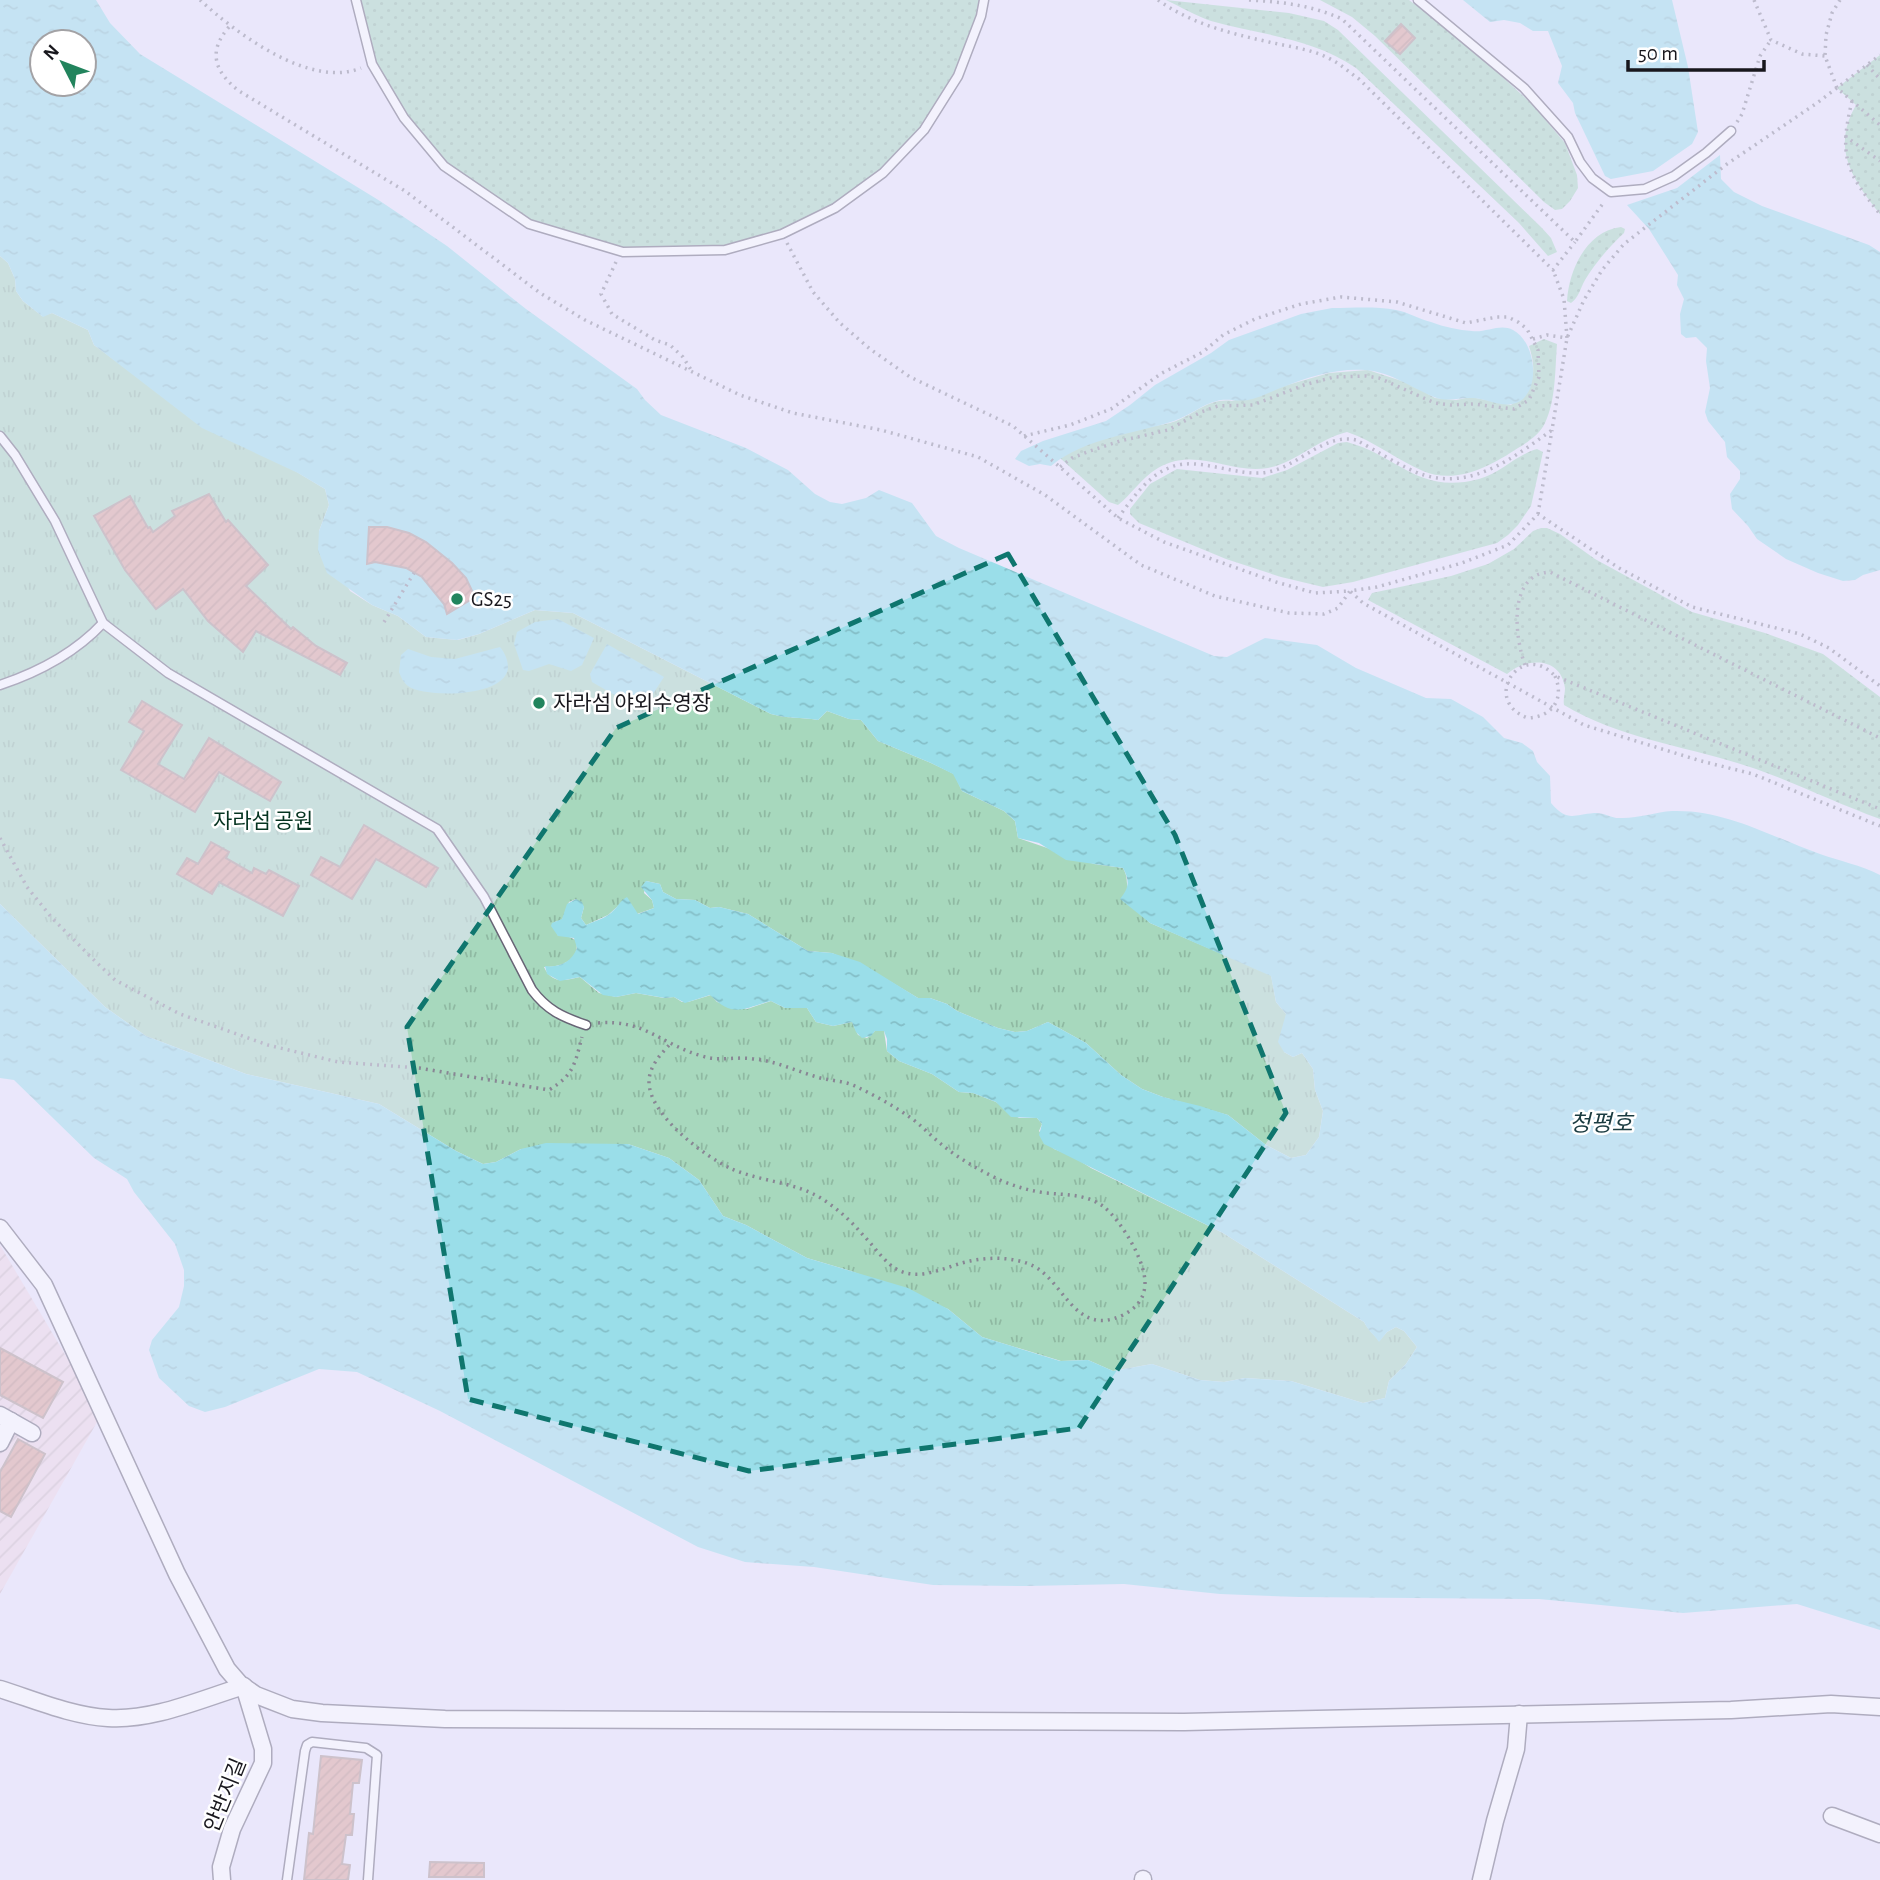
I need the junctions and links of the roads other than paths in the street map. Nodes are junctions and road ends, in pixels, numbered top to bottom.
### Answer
1 (356, 0) edge
2 (984, 0) edge
3 (1418, 0) edge
4 (1731, 131) road end
5 (0, 436) edge
6 (103, 623) junction
7 (0, 685) edge
8 (586, 1025) road end
9 (0, 1228) edge
10 (6, 1418) edge
11 (32, 1433) dead end
12 (0, 1443) edge
13 (244, 1686) junction
14 (0, 1689) edge
15 (1880, 1707) edge
16 (1519, 1714) junction
17 (1832, 1816) dead end
18 (1880, 1834) edge
19 (222, 1880) edge
20 (287, 1880) edge
21 (368, 1880) edge
22 (1481, 1880) edge

1 - 2 lane
3 - 4 lane
5 - 6 lane
6 - 7 lane
6 - 8 lane
9 - 13 street
10 - 11 street
10 - 12 street
13 - 14 street
13 - 16 street
13 - 19 street, 안반지길
15 - 16 street
16 - 22 street
17 - 18 street
20 - 21 lane

